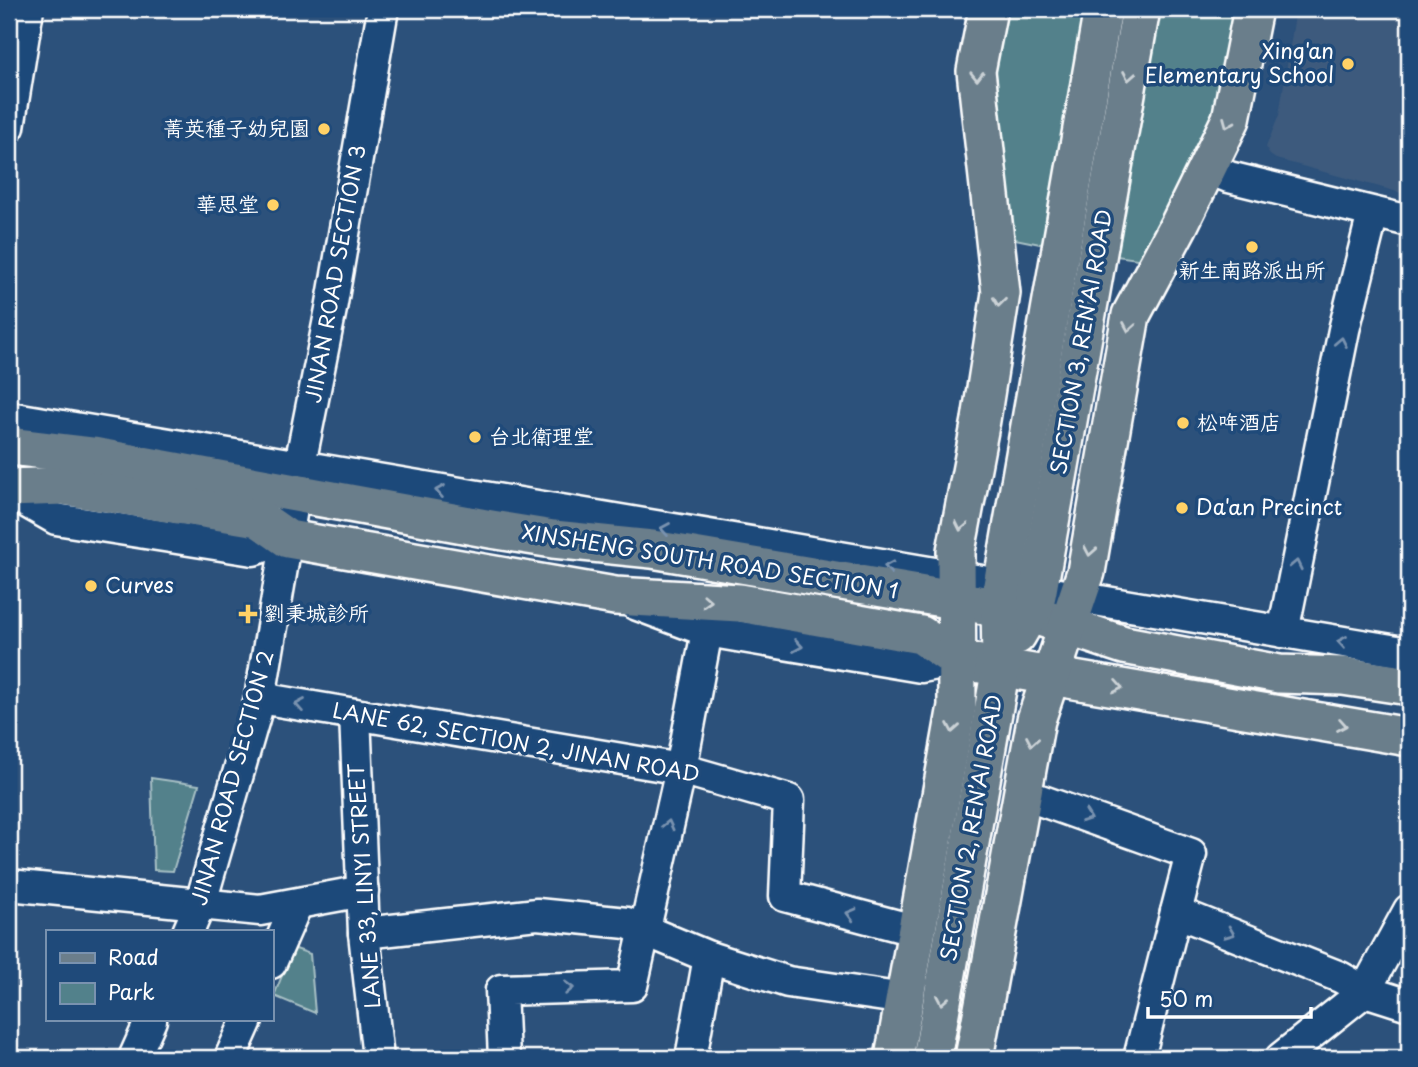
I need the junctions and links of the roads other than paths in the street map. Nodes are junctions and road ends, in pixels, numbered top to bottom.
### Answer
1 (28, 9) edge
2 (383, 9) edge
3 (988, 9) edge
4 (1103, 9) edge
5 (1141, 9) edge
6 (1253, 9) edge
7 (9, 127) edge
8 (1207, 168) junction
9 (1373, 213) junction
10 (1409, 221) edge
11 (9, 417) edge
12 (9, 446) edge
13 (298, 479) junction
14 (9, 490) edge
15 (288, 539) junction
16 (956, 589) junction
17 (615, 596) junction
18 (1014, 599) junction
19 (1072, 611) junction
20 (707, 631) junction
21 (1283, 632) junction
22 (1409, 653) edge
23 (957, 660) junction
24 (1000, 667) junction
25 (1050, 676) junction
26 (1409, 686) edge
27 (260, 698) junction
28 (355, 714) junction
29 (1409, 737) edge
30 (681, 769) junction
31 (1023, 794) junction
32 (9, 884) edge
33 (363, 891) junction
34 (201, 902) junction
35 (297, 904) junction
36 (1409, 910) edge
37 (1176, 912) junction
38 (189, 930) edge
39 (917, 931) junction
40 (644, 932) junction
41 (364, 933) junction
42 (709, 957) junction
43 (273, 958) edge
44 (1365, 991) junction
45 (905, 999) junction
46 (1409, 1005) edge
47 (151, 1021) edge
48 (247, 1021) edge
49 (139, 1057) edge
50 (230, 1058) edge
51 (378, 1058) edge
52 (504, 1058) edge
53 (691, 1058) edge
54 (894, 1058) edge
55 (932, 1058) edge
56 (974, 1058) edge
57 (1139, 1058) edge
58 (1280, 1058) edge

1 - 7 street
2 - 13 street, JINAN ROAD SECTION 3
3 -> 16 main road
4 - 18 main road, SECTION 3, REN’AI ROAD
5 -> 18 main road, SECTION 3, REN’AI ROAD
6 -> 8 main road, SECTION 3, REN’AI ROAD
8 - 9 street
8 -> 19 main road, SECTION 3, REN’AI ROAD
9 - 10 street
21 -> 9 street
11 - 13 street, XINSHENG SOUTH ROAD SECTION 1
12 - 13 main road, XINSHENG SOUTH ROAD SECTION 1
13 - 15 street, JINAN ROAD SECTION 3
16 -> 13 main road, XINSHENG SOUTH ROAD SECTION 1
14 - 15 main road, XINSHENG SOUTH ROAD SECTION 1
15 - 17 main road, XINSHENG SOUTH ROAD SECTION 1
15 - 27 street, JINAN ROAD SECTION 2
16 - 18 main road, XINSHENG SOUTH ROAD SECTION 1
16 - 23 main road
17 - 20 street, XINSHENG SOUTH ROAD SECTION 1
17 -> 23 main road, XINSHENG SOUTH ROAD SECTION 1
18 - 19 main road, XINSHENG SOUTH ROAD SECTION 1
18 - 24 main road, SECTION 2, REN’AI ROAD
19 - 21 street, XINSHENG SOUTH ROAD SECTION 1
19 - 25 main road, SECTION 2, REN’AI ROAD
19 - 26 main road, XINSHENG SOUTH ROAD SECTION 1
20 -> 23 street, XINSHENG SOUTH ROAD SECTION 1
20 - 30 street
22 -> 21 street, XINSHENG SOUTH ROAD SECTION 1
23 - 24 main road, XINSHENG SOUTH ROAD SECTION 1
23 -> 39 main road, SECTION 2, REN’AI ROAD
24 - 25 main road, XINSHENG SOUTH ROAD SECTION 1
24 -> 55 main road, SECTION 2, REN’AI ROAD
25 -> 29 main road, XINSHENG SOUTH ROAD SECTION 1
25 -> 31 main road, SECTION 2, REN’AI ROAD
28 -> 27 street, LANE 62, SECTION 2, JINAN ROAD
27 - 34 street, JINAN ROAD SECTION 2
28 - 30 street, LANE 62, SECTION 2, JINAN ROAD
28 - 33 street, LANE 33, LINYI STREET
39 -> 30 street, LANE 62, SECTION 2, JINAN ROAD
40 -> 30 street
31 -> 37 street
31 - 56 main road, SECTION 2, REN’AI ROAD
32 - 34 street
33 - 35 street
33 - 41 street, LANE 33, LINYI STREET
34 - 35 street
34 - 38 street, JINAN ROAD SECTION 2
35 - 43 street
36 - 44 street
37 -> 44 street
37 - 57 street
39 - 45 main road, SECTION 2, REN’AI ROAD
40 - 41 street
40 - 42 street
52 -> 40 street
41 - 51 street, LANE 33, LINYI STREET
42 - 45 street
42 - 53 street
44 - 46 street
44 - 58 street
45 - 54 main road, SECTION 2, REN’AI ROAD
47 - 49 street
48 - 50 street

